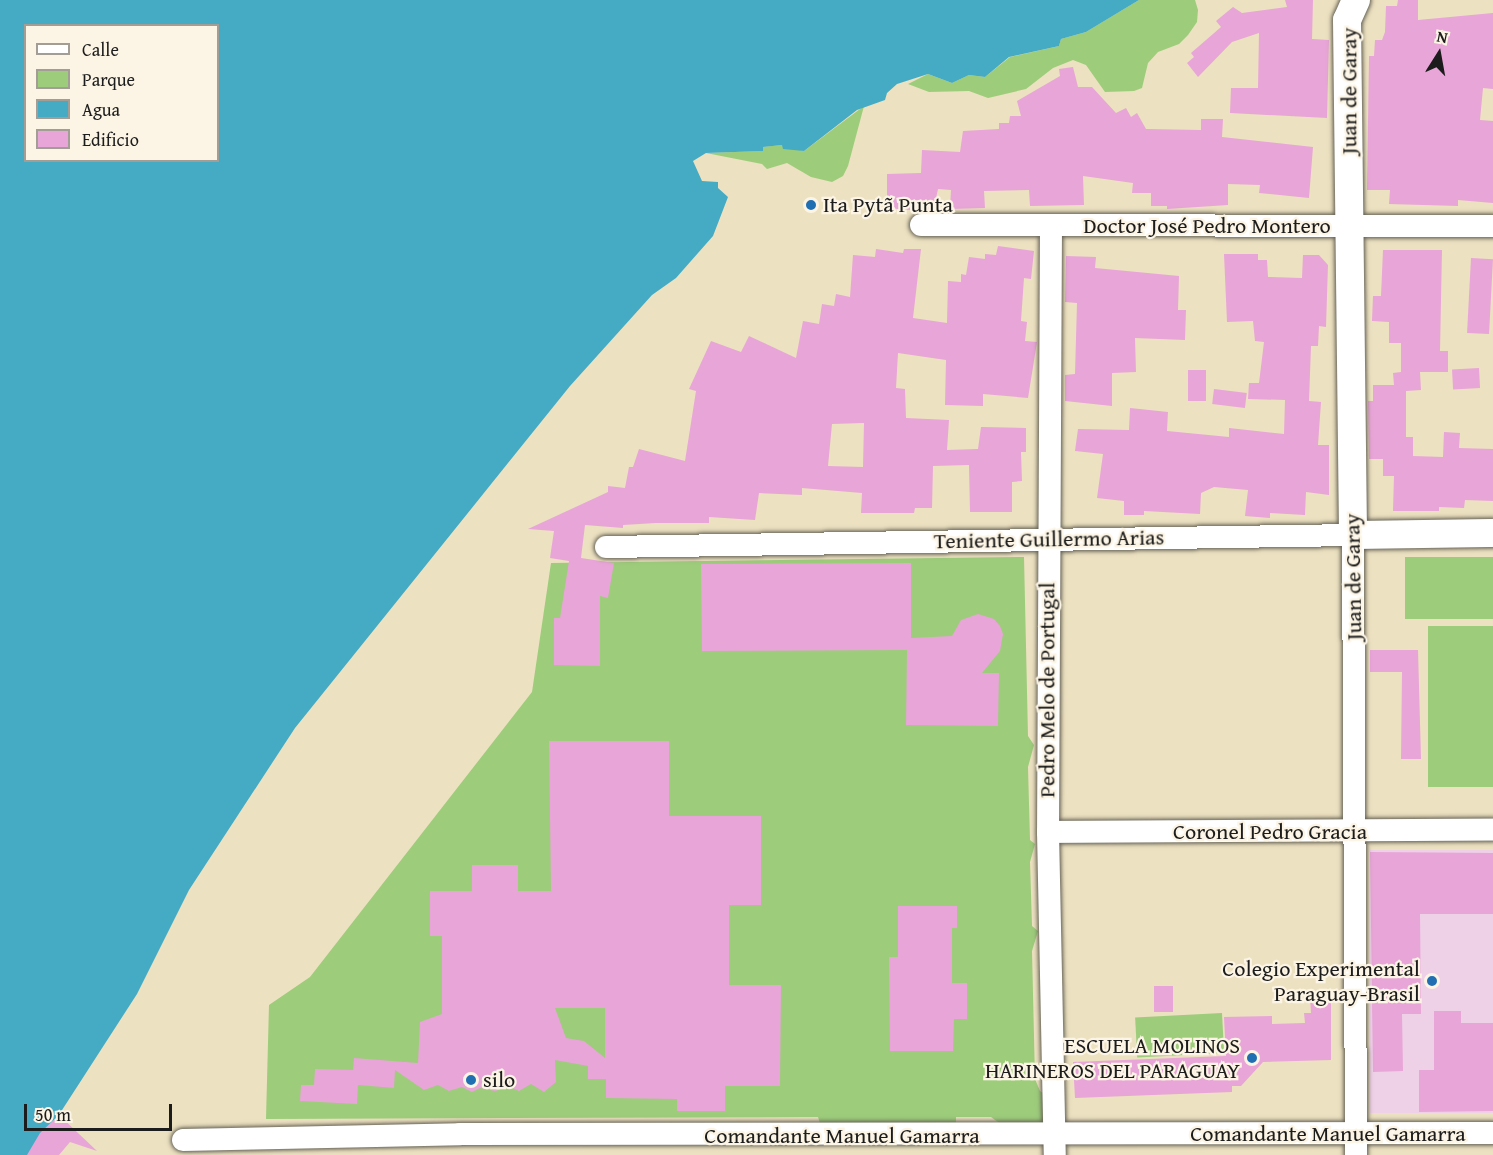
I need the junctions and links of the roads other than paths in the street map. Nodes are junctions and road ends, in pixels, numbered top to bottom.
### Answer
1 (1356, 0) edge
2 (921, 225) dead end
3 (1052, 225) junction
4 (1349, 226) junction
5 (1493, 226) edge
6 (1493, 533) edge
7 (1353, 535) junction
8 (1047, 538) junction
9 (606, 547) dead end
10 (1493, 830) edge
11 (1048, 832) junction
12 (1355, 832) junction
13 (1493, 1133) edge
14 (187, 1139) dead end
15 (1356, 1144) edge
16 (460, 1145) edge
17 (762, 1146) edge
18 (1055, 1146) edge

1 - 4 street, Juan de Garay
2 - 3 street, Doctor José Pedro Montero
3 - 4 street, Doctor José Pedro Montero
3 - 8 street, Pedro Melo de Portugal
4 - 5 street, Doctor José Pedro Montero
4 - 7 street, Juan de Garay
6 - 7 street, Teniente Guillermo Arias
7 - 8 street, Teniente Guillermo Arias
7 - 12 street, Juan de Garay
8 - 9 street, Teniente Guillermo Arias
8 - 11 street, Pedro Melo de Portugal
10 - 12 street, Coronel Pedro Gracia
11 - 12 street, Coronel Pedro Gracia
11 - 18 street, Pedro Melo de Portugal
12 - 15 street, Juan de Garay
13 - 15 street, Comandante Manuel Gamarra
14 - 16 street, Comandante Manuel Gamarra
15 - 18 street, Comandante Manuel Gamarra
16 - 17 street, Comandante Manuel Gamarra
17 - 18 street, Comandante Manuel Gamarra

